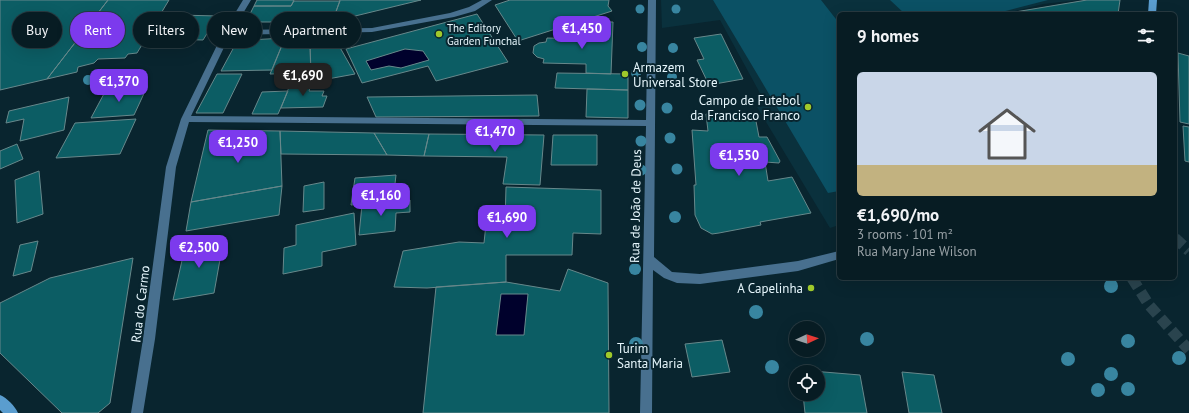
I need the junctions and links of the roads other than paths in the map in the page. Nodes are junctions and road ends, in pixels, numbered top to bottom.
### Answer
1 (247, 0) edge
2 (488, 0) edge
3 (652, 0) edge
4 (1153, 0) edge
5 (240, 12) edge
6 (1152, 12) edge
7 (262, 32) edge
8 (220, 48) edge
9 (185, 119) junction
10 (651, 123) junction
11 (837, 256) edge
12 (648, 259) junction
13 (0, 401) edge
14 (12, 413) edge
15 (136, 413) edge
16 (646, 413) edge

1 - 5 street, Rua do Carmo
2 - 7 street
3 - 10 street, Rua de João de Deus
4 - 6 main road
8 - 9 street, Rua do Carmo
9 - 10 street
9 - 15 street, Rua do Carmo
10 - 12 street, Rua de João de Deus
11 - 12 street
12 - 16 street, Rua de João de Deus
13 - 14 main road

